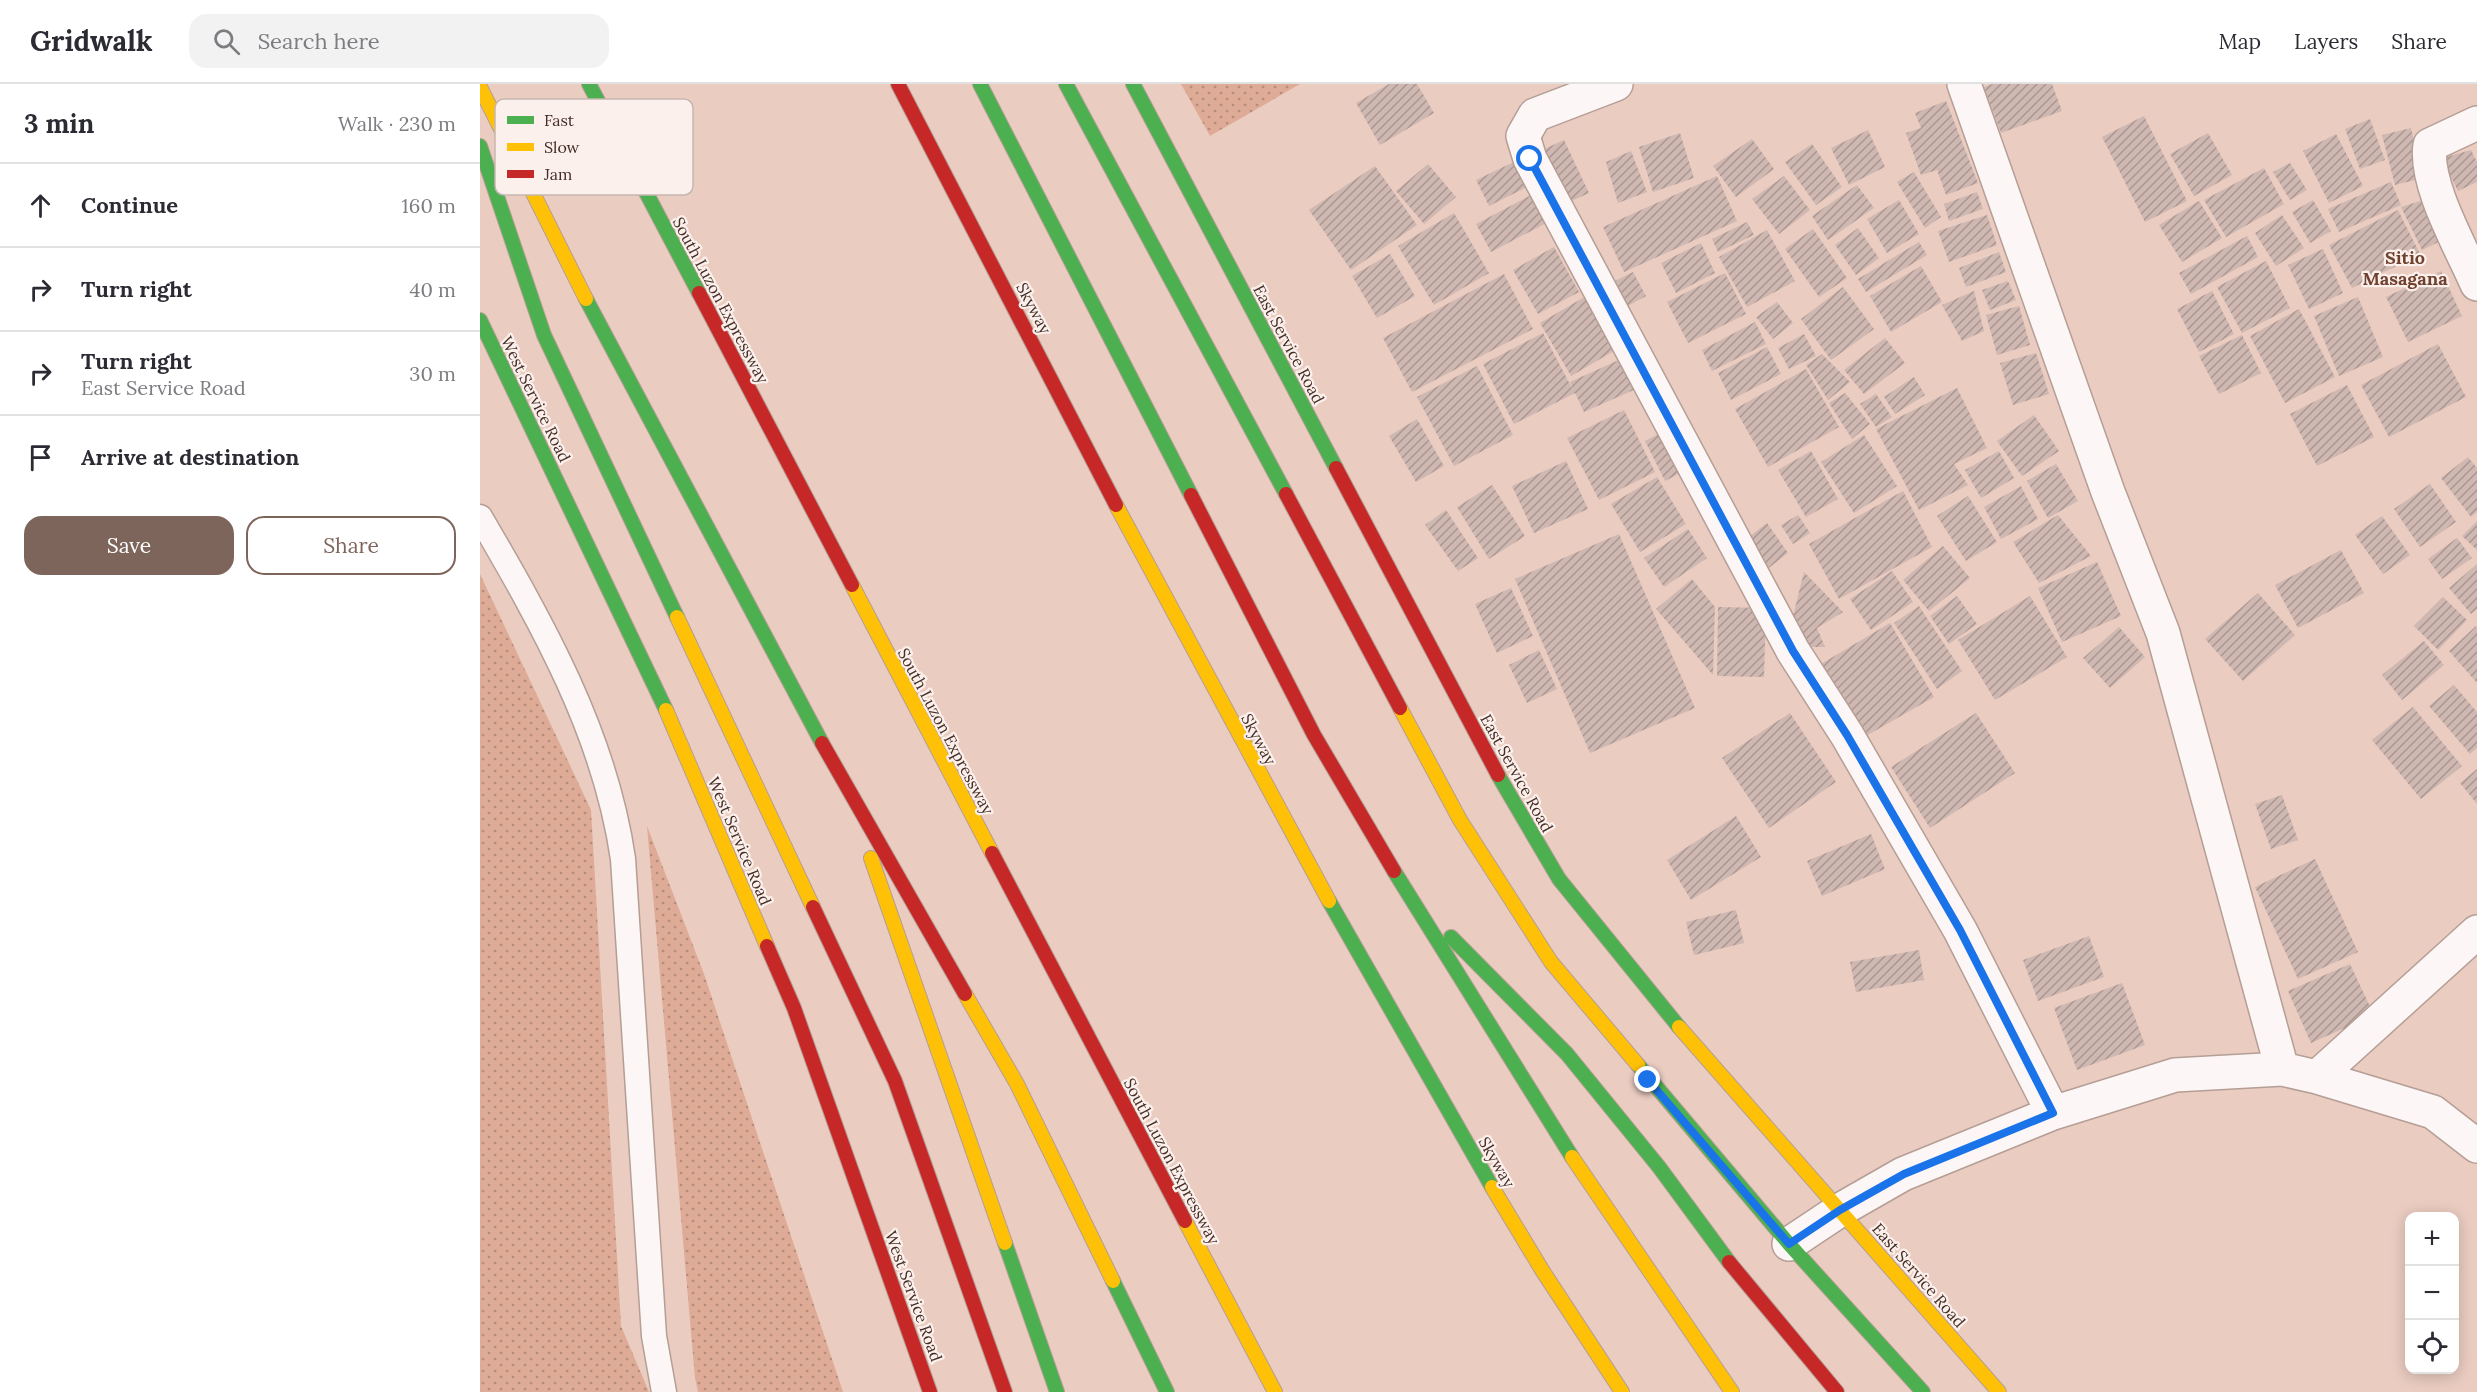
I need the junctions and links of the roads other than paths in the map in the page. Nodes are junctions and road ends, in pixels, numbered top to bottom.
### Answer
1 (589, 84) edge
2 (898, 84) edge
3 (980, 84) edge
4 (1066, 84) edge
5 (1133, 84) edge
6 (1616, 84) edge
7 (1964, 84) edge
8 (480, 87) edge
9 (597, 99) edge
10 (495, 117) edge
11 (2477, 123) edge
12 (480, 146) edge
13 (495, 190) edge
14 (497, 195) edge
15 (534, 195) edge
16 (647, 195) edge
17 (2477, 284) edge
18 (480, 320) edge
19 (480, 517) edge
20 (844, 783) junction
21 (1409, 896) junction
22 (2477, 932) edge
23 (2282, 1069) junction
24 (2318, 1077) junction
25 (2053, 1113) junction
26 (2477, 1146) edge
27 (1840, 1210) junction
28 (1789, 1244) junction
29 (664, 1392) edge
30 (930, 1392) edge
31 (1005, 1392) edge
32 (1057, 1392) edge
33 (1167, 1392) edge
34 (1275, 1392) edge
35 (1622, 1392) edge
36 (1732, 1392) edge
37 (1837, 1392) edge
38 (1923, 1392) edge
39 (1998, 1392) edge

1 - 9 main road, South Luzon Expressway
2 - 35 main road, Skyway
3 - 21 main road
4 - 28 main road
5 - 27 main road, East Service Road
6 - 25 street
7 - 23 street
8 - 10 main road
11 - 17 street
12 - 13 main road
14 - 31 main road
15 - 20 main road
16 - 34 main road, South Luzon Expressway
18 - 30 main road, West Service Road
19 - 29 lane
20 - 32 main road
20 - 33 main road
21 - 36 main road
21 - 37 main road
22 - 24 street
23 - 24 street
23 - 25 street
24 - 26 street
25 - 27 street
27 - 28 street
27 - 39 main road, East Service Road
28 - 38 main road

